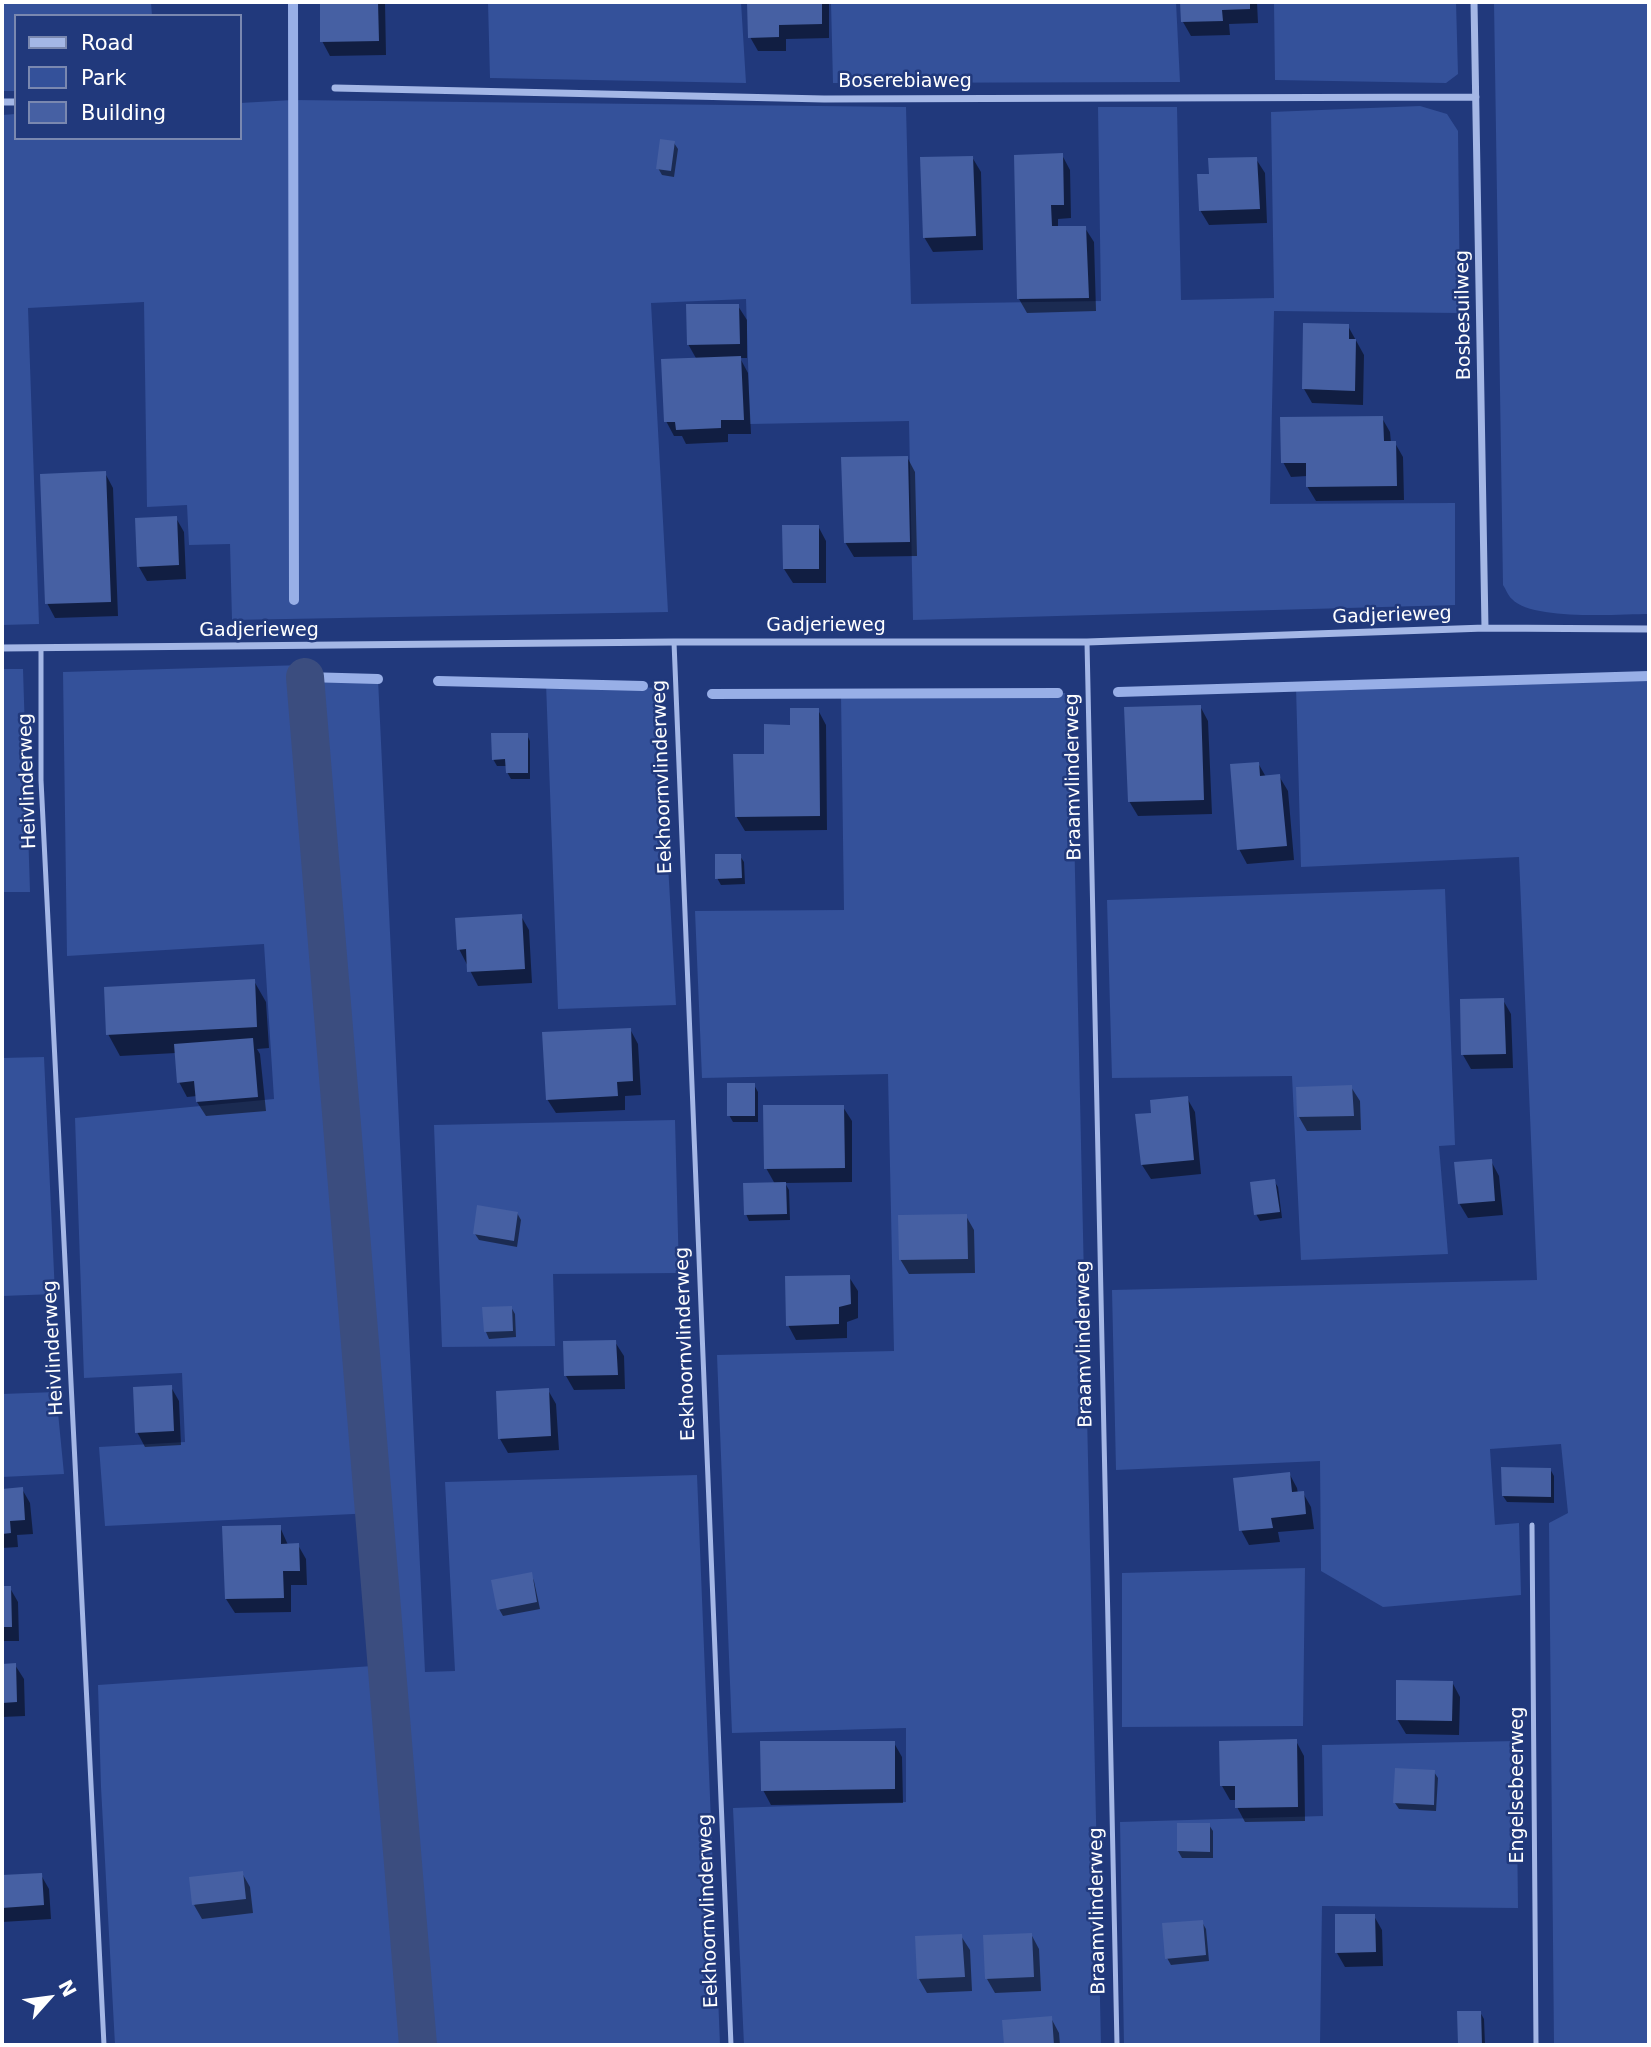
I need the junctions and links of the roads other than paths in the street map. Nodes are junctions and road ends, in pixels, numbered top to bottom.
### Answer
1 (1474, 2) edge
2 (335, 88) dead end
3 (1476, 97) junction
4 (1485, 628) junction
5 (1649, 629) edge
6 (674, 642) junction
7 (1087, 642) junction
8 (2, 648) edge
9 (41, 649) junction
10 (1532, 1525) dead end
11 (104, 2045) edge
12 (731, 2045) edge
13 (1117, 2045) edge
14 (1536, 2045) edge

1 - 3 street, Bosbesuilweg
2 - 3 street, Boserebiaweg
3 - 4 street, Bosbesuilweg
4 - 5 street, Gadjerieweg
4 - 7 street, Gadjerieweg
6 - 7 street, Gadjerieweg
6 - 9 street, Gadjerieweg
6 - 12 lane, Eekhoornvlinderweg
7 - 13 lane, Braamvlinderweg
8 - 9 street, Gadjerieweg
9 - 11 lane, Heivlinderweg
10 - 14 lane, Engelsebeerweg

